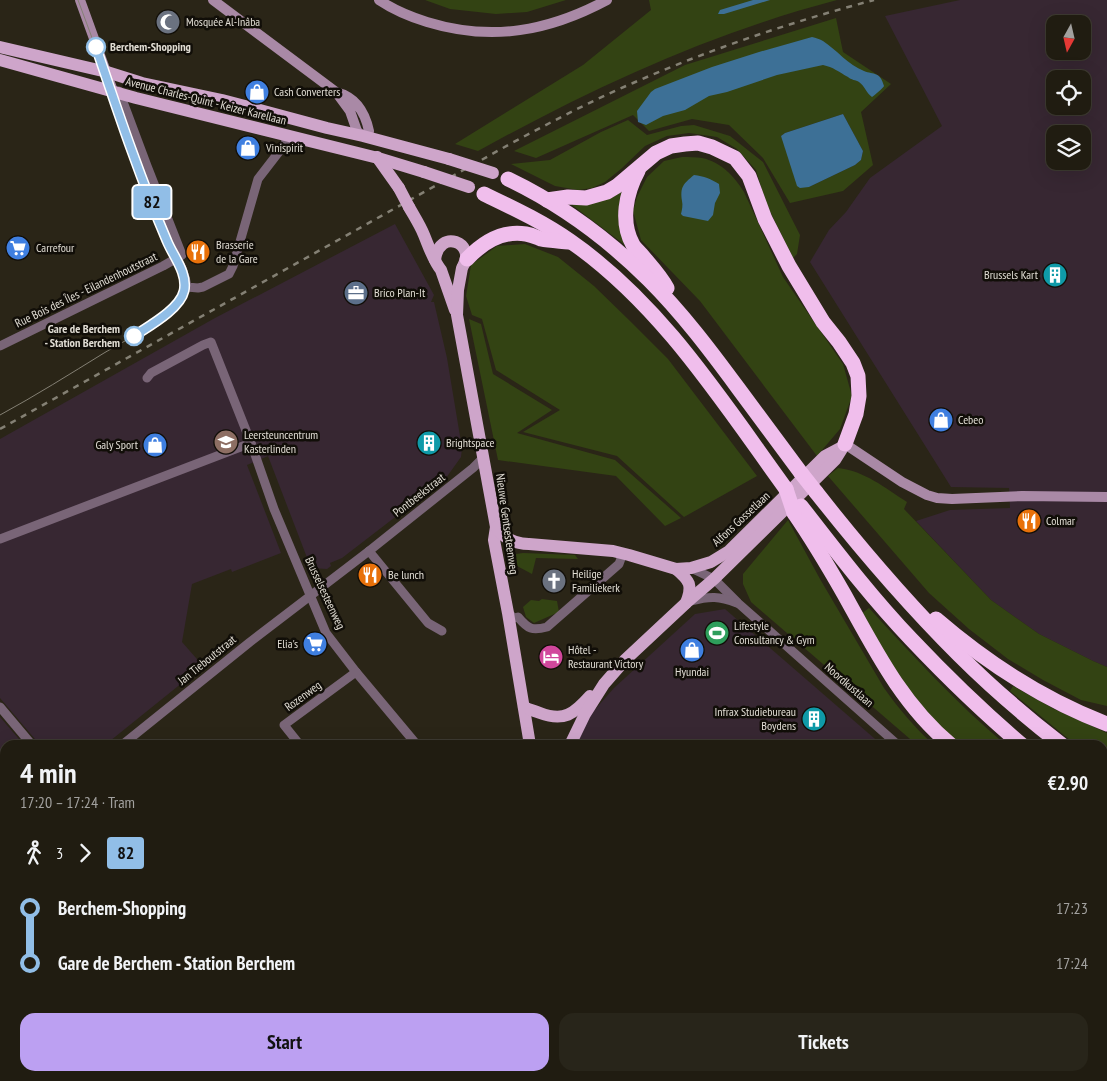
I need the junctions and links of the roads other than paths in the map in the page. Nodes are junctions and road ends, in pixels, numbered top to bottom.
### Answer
1 (80, 0) edge
2 (213, 0) edge
3 (379, 0) edge
4 (607, 0) edge
5 (0, 47) edge
6 (0, 60) edge
7 (107, 72) junction
8 (117, 92) junction
9 (287, 136) junction
10 (363, 136) junction
11 (378, 158) junction
12 (641, 165) junction
13 (500, 176) joint
14 (484, 194) joint
15 (547, 200) junction
16 (571, 242) junction
17 (180, 256) junction
18 (464, 263) junction
19 (438, 265) junction
20 (678, 312) junction
21 (456, 315) junction
22 (0, 346) edge
23 (147, 378) dead end
24 (250, 443) junction
25 (845, 444) junction
26 (483, 458) junction
27 (1107, 497) edge
28 (798, 509) junction
29 (496, 527) junction
30 (0, 539) edge
31 (519, 544) junction
32 (369, 551) junction
33 (623, 553) junction
34 (498, 560) junction
35 (691, 568) junction
36 (676, 569) junction
37 (714, 579) junction
38 (309, 596) junction
39 (686, 603) junction
40 (738, 603) junction
41 (915, 608) junction
42 (508, 613) junction
43 (442, 631) dead end
44 (356, 672) junction
45 (604, 684) junction
46 (1052, 699) junction
47 (0, 707) edge
48 (524, 707) junction
49 (1107, 714) edge
50 (1107, 724) edge
51 (28, 740) edge
52 (128, 740) edge
53 (296, 740) edge
54 (413, 740) edge
55 (529, 740) edge
56 (572, 740) edge
57 (892, 740) edge
58 (946, 740) edge
59 (1016, 740) edge
60 (1056, 740) edge

1 - 7 street
2 - 10 street
3 - 4 street
5 - 7 main road, Avenue Charles-Quint - Keizer Karellaan
6 - 8 main road, Avenue Charles-Quint - Keizer Karellaan
7 - 8 street
7 - 10 main road, Avenue Charles-Quint - Keizer Karellaan
8 - 9 main road, Avenue Charles-Quint - Keizer Karellaan
8 - 17 street
9 - 11 main road, Avenue Charles-Quint - Keizer Karellaan
9 - 17 street
10 - 11 main road, Nieuwe Gentsesteenweg
10 - 13 main road, Avenue Charles-Quint - Keizer Karellaan, bridge
11 - 14 main road, Avenue Charles-Quint - Keizer Karellaan, bridge
11 - 19 main road, Nieuwe Gentsesteenweg, bridge
12 - 15 highway
12 - 20 highway
12 - 25 highway
13 - 15 highway
14 - 16 highway
15 - 20 highway
16 - 18 highway
16 - 28 highway
17 - 22 street, Rue Bois des Îles - Eilandenhoutstraat
18 - 19 main road
18 - 19 main road
18 - 21 main road, Nieuwe Gentsesteenweg
19 - 21 main road, Nieuwe Gentsesteenweg
20 - 41 highway, bridge
21 - 26 main road, Nieuwe Gentsesteenweg
23 - 24 street, Brusselsesteenweg
24 - 30 street
24 - 38 street, Brusselsesteenweg
25 - 27 street
25 - 35 main road, Alfons Gossetlaan
25 - 37 main road, Alfons Gossetlaan
26 - 29 main road, Nieuwe Gentsesteenweg
26 - 32 street, Pontbeekstraat
28 - 58 highway
28 - 59 highway
29 - 31 main road
29 - 34 main road, Nieuwe Gentsesteenweg
31 - 33 main road, Alfons Gossetlaan
31 - 34 main road
32 - 38 street, Pontbeekstraat
32 - 43 street
33 - 36 main road, Alfons Gossetlaan
33 - 42 street
34 - 42 main road, Nieuwe Gentsesteenweg
35 - 36 main road, Alfons Gossetlaan
35 - 37 street, Noordkustlaan
36 - 39 main road
37 - 39 main road, Alfons Gossetlaan
37 - 40 street, Noordkustlaan
38 - 44 street, Brusselsesteenweg
38 - 52 street, Jan Tieboutstraat
39 - 40 street
39 - 45 main road, Alfons Gossetlaan
40 - 57 street, Noordkustlaan
41 - 46 highway
41 - 60 highway
42 - 48 main road, Nieuwe Gentsesteenweg
44 - 53 street, Rozenweg
44 - 54 street, Brusselsesteenweg
45 - 48 main road
45 - 56 main road
46 - 49 highway
46 - 50 highway
47 - 51 street
48 - 55 main road, Nieuwe Gentsesteenweg

